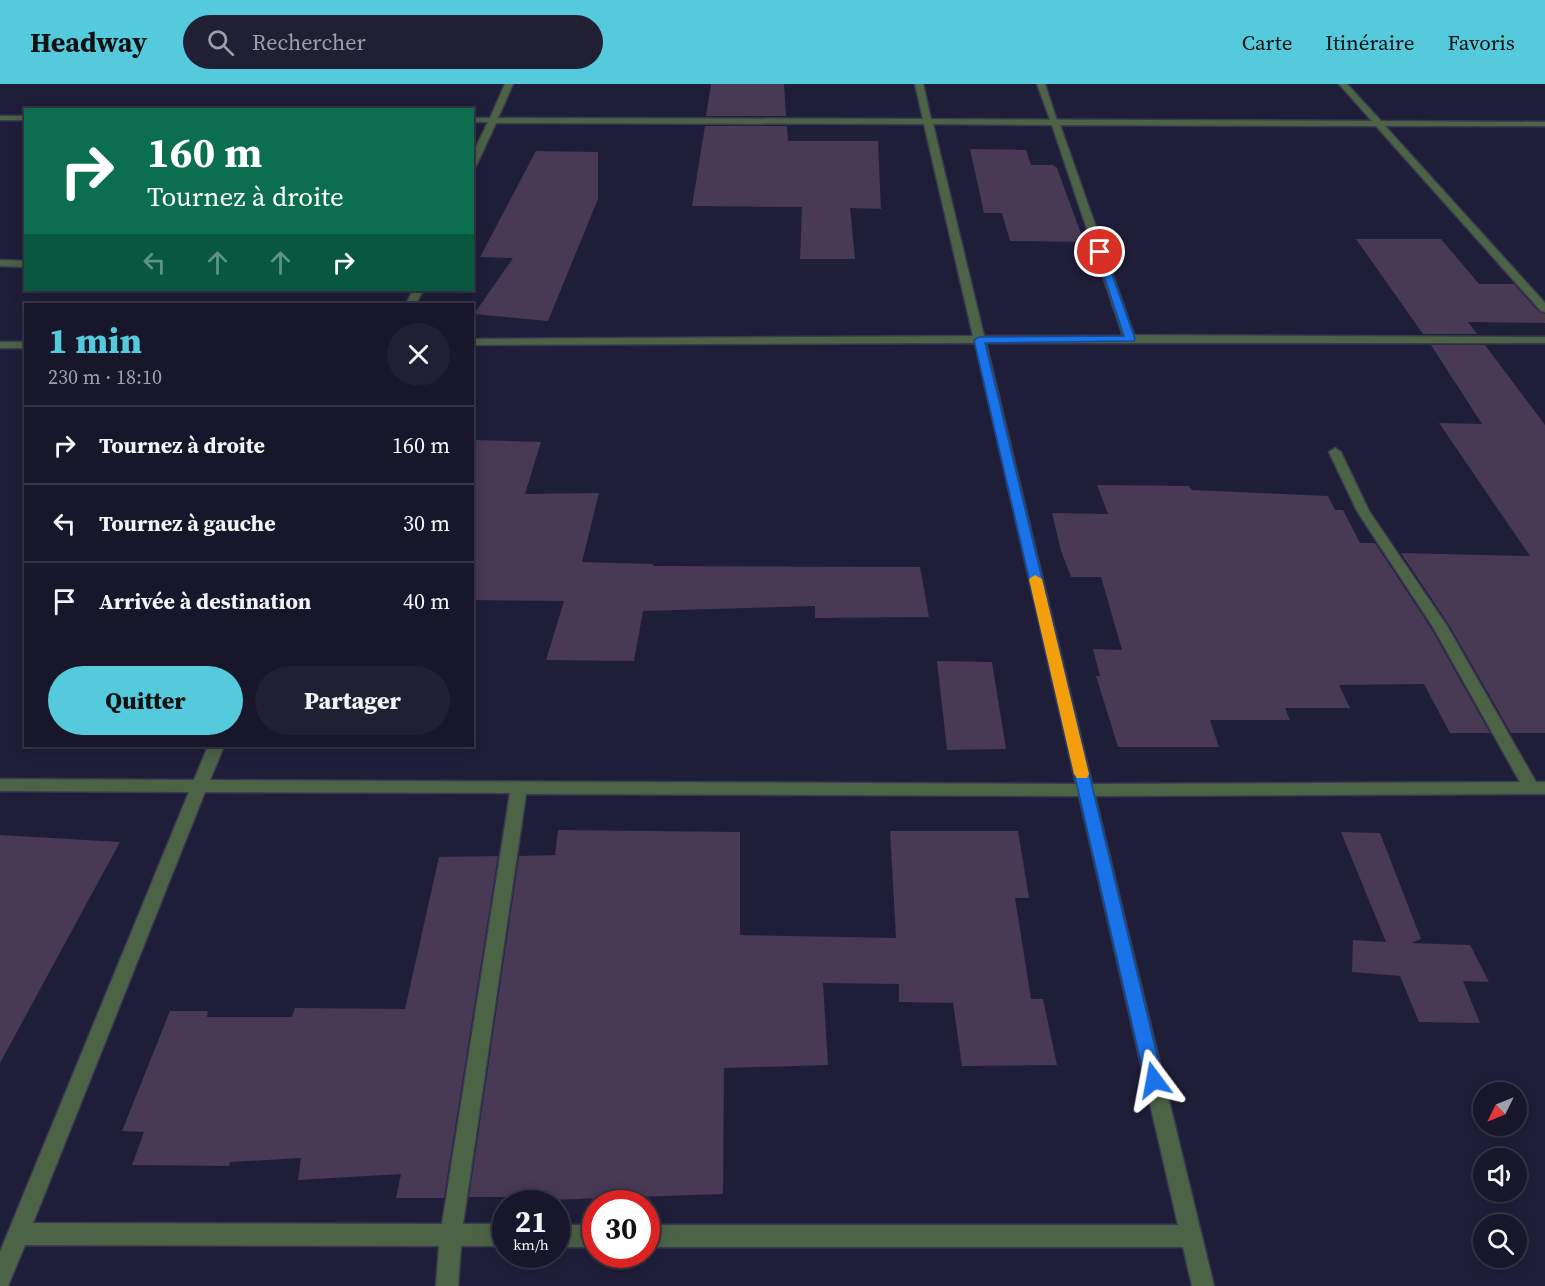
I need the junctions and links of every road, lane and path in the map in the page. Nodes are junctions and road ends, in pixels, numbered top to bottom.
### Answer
1 (509, 84) edge
2 (919, 84) edge
3 (1041, 84) edge
4 (1343, 84) edge
5 (0, 118) edge
6 (24, 118) edge
7 (474, 120) edge
8 (493, 120) junction
9 (927, 122) junction
10 (1055, 122) junction
11 (1378, 123) junction
12 (1545, 124) edge
13 (474, 162) edge
14 (0, 263) edge
15 (24, 264) edge
16 (1545, 309) edge
17 (1130, 339) junction
18 (979, 340) junction
19 (1545, 340) edge
20 (474, 342) edge
21 (0, 345) edge
22 (24, 345) edge
23 (1335, 452) dead end
24 (216, 747) edge
25 (0, 784) edge
26 (198, 786) junction
27 (519, 787) junction
28 (1538, 788) edge
29 (1086, 790) junction
30 (18, 1234) junction
31 (451, 1235) junction
32 (492, 1236) edge
33 (660, 1236) edge
34 (1191, 1236) junction
35 (0, 1279) edge
36 (447, 1286) edge
37 (1203, 1286) edge

1 - 8 street
2 - 9 street
3 - 10 street
4 - 11 street
5 - 6 street
7 - 8 street
8 - 9 street
8 - 13 street
9 - 10 street
9 - 18 street
10 - 11 street
10 - 17 street
11 - 12 street
11 - 16 street
14 - 15 street
17 - 18 street
17 - 19 street
18 - 20 street
18 - 29 street
21 - 22 street
23 - 28 street
24 - 26 street
25 - 26 street
26 - 27 street
26 - 30 street
27 - 29 street
27 - 31 street
28 - 29 street
29 - 34 street
30 - 31 street
30 - 35 street
31 - 32 street
31 - 36 street
33 - 34 street
34 - 37 street

